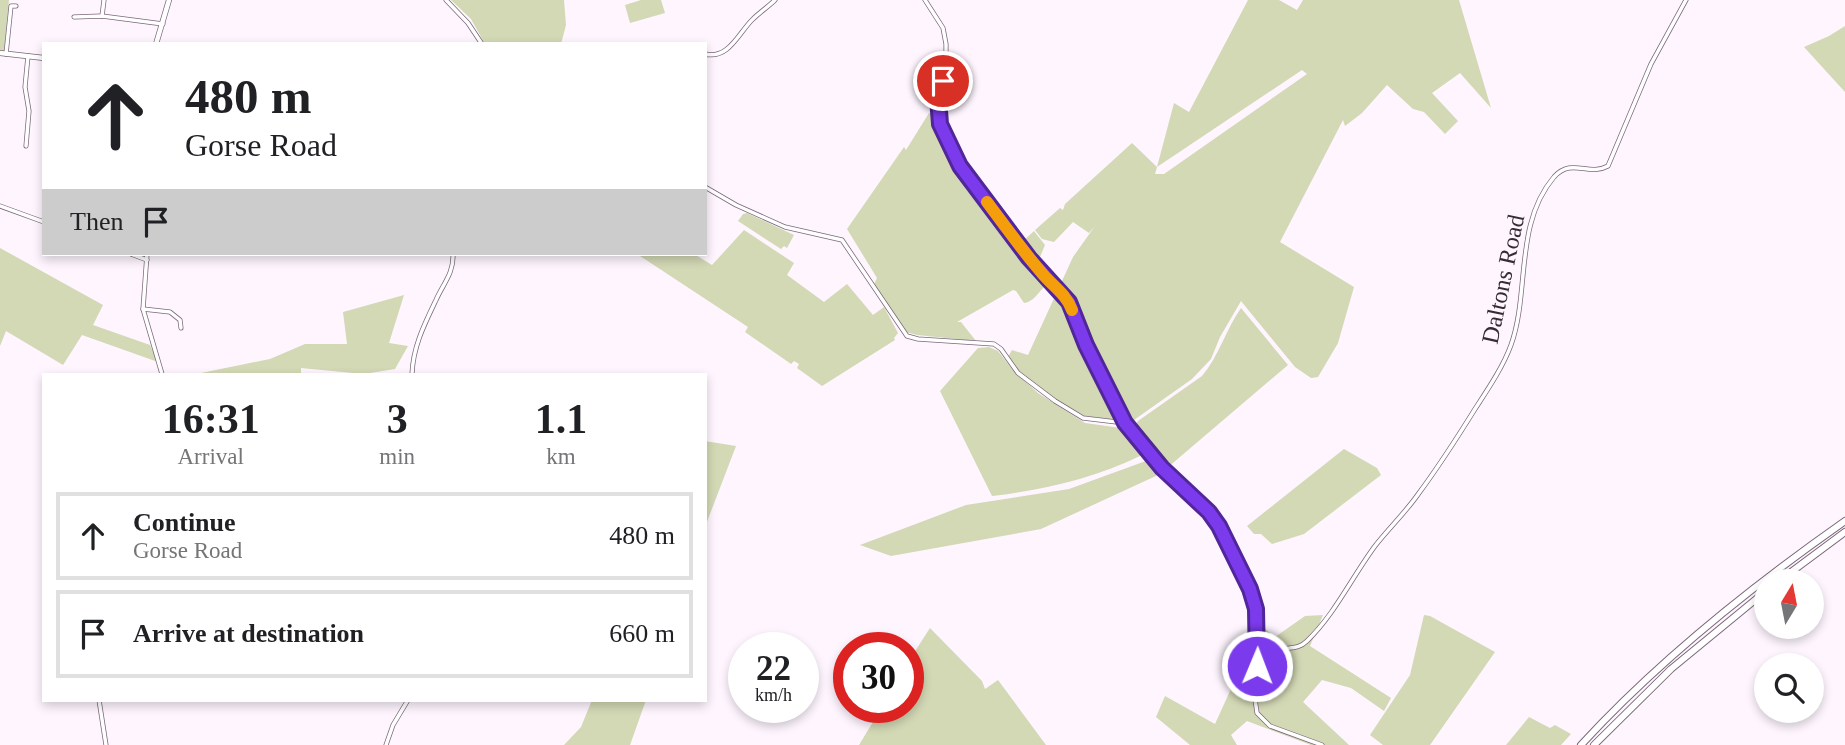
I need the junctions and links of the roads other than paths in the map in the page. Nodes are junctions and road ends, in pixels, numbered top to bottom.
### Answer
1 (104, 0) edge
2 (169, 0) edge
3 (446, 0) edge
4 (775, 0) edge
5 (925, 0) edge
6 (1686, 0) edge
7 (16, 6) dead end
8 (74, 16) dead end
9 (102, 16) junction
10 (163, 24) junction
11 (157, 42) edge
12 (481, 42) edge
13 (3, 53) edge
14 (707, 54) edge
15 (28, 56) junction
16 (42, 58) edge
17 (26, 146) dead end
18 (707, 188) edge
19 (0, 206) edge
20 (42, 221) edge
21 (136, 256) edge
22 (147, 256) edge
23 (453, 256) edge
24 (147, 260) junction
25 (142, 309) junction
26 (181, 328) dead end
27 (162, 373) edge
28 (412, 373) edge
29 (1125, 423) junction
30 (1845, 521) edge
31 (1845, 532) edge
32 (1795, 569) edge
33 (1754, 601) edge
34 (1257, 666) junction
35 (99, 702) edge
36 (407, 702) edge
37 (106, 745) edge
38 (386, 745) edge
39 (1322, 745) edge
40 (1581, 745) edge
41 (1594, 745) edge

1 - 9 street
2 - 10 street
3 - 12 street
4 - 14 street
5 - 29 street
6 - 34 street, Daltons Road
7 - 13 street
8 - 9 street
9 - 10 street
10 - 11 street
13 - 15 street
15 - 16 street
15 - 17 street
18 - 29 street
19 - 20 street
21 - 24 street
22 - 24 street
23 - 28 street
24 - 25 street
25 - 26 street
25 - 27 street
29 - 34 street
30 - 40 highway
31 - 32 highway
33 - 41 highway
34 - 39 street
35 - 37 street
36 - 38 street

